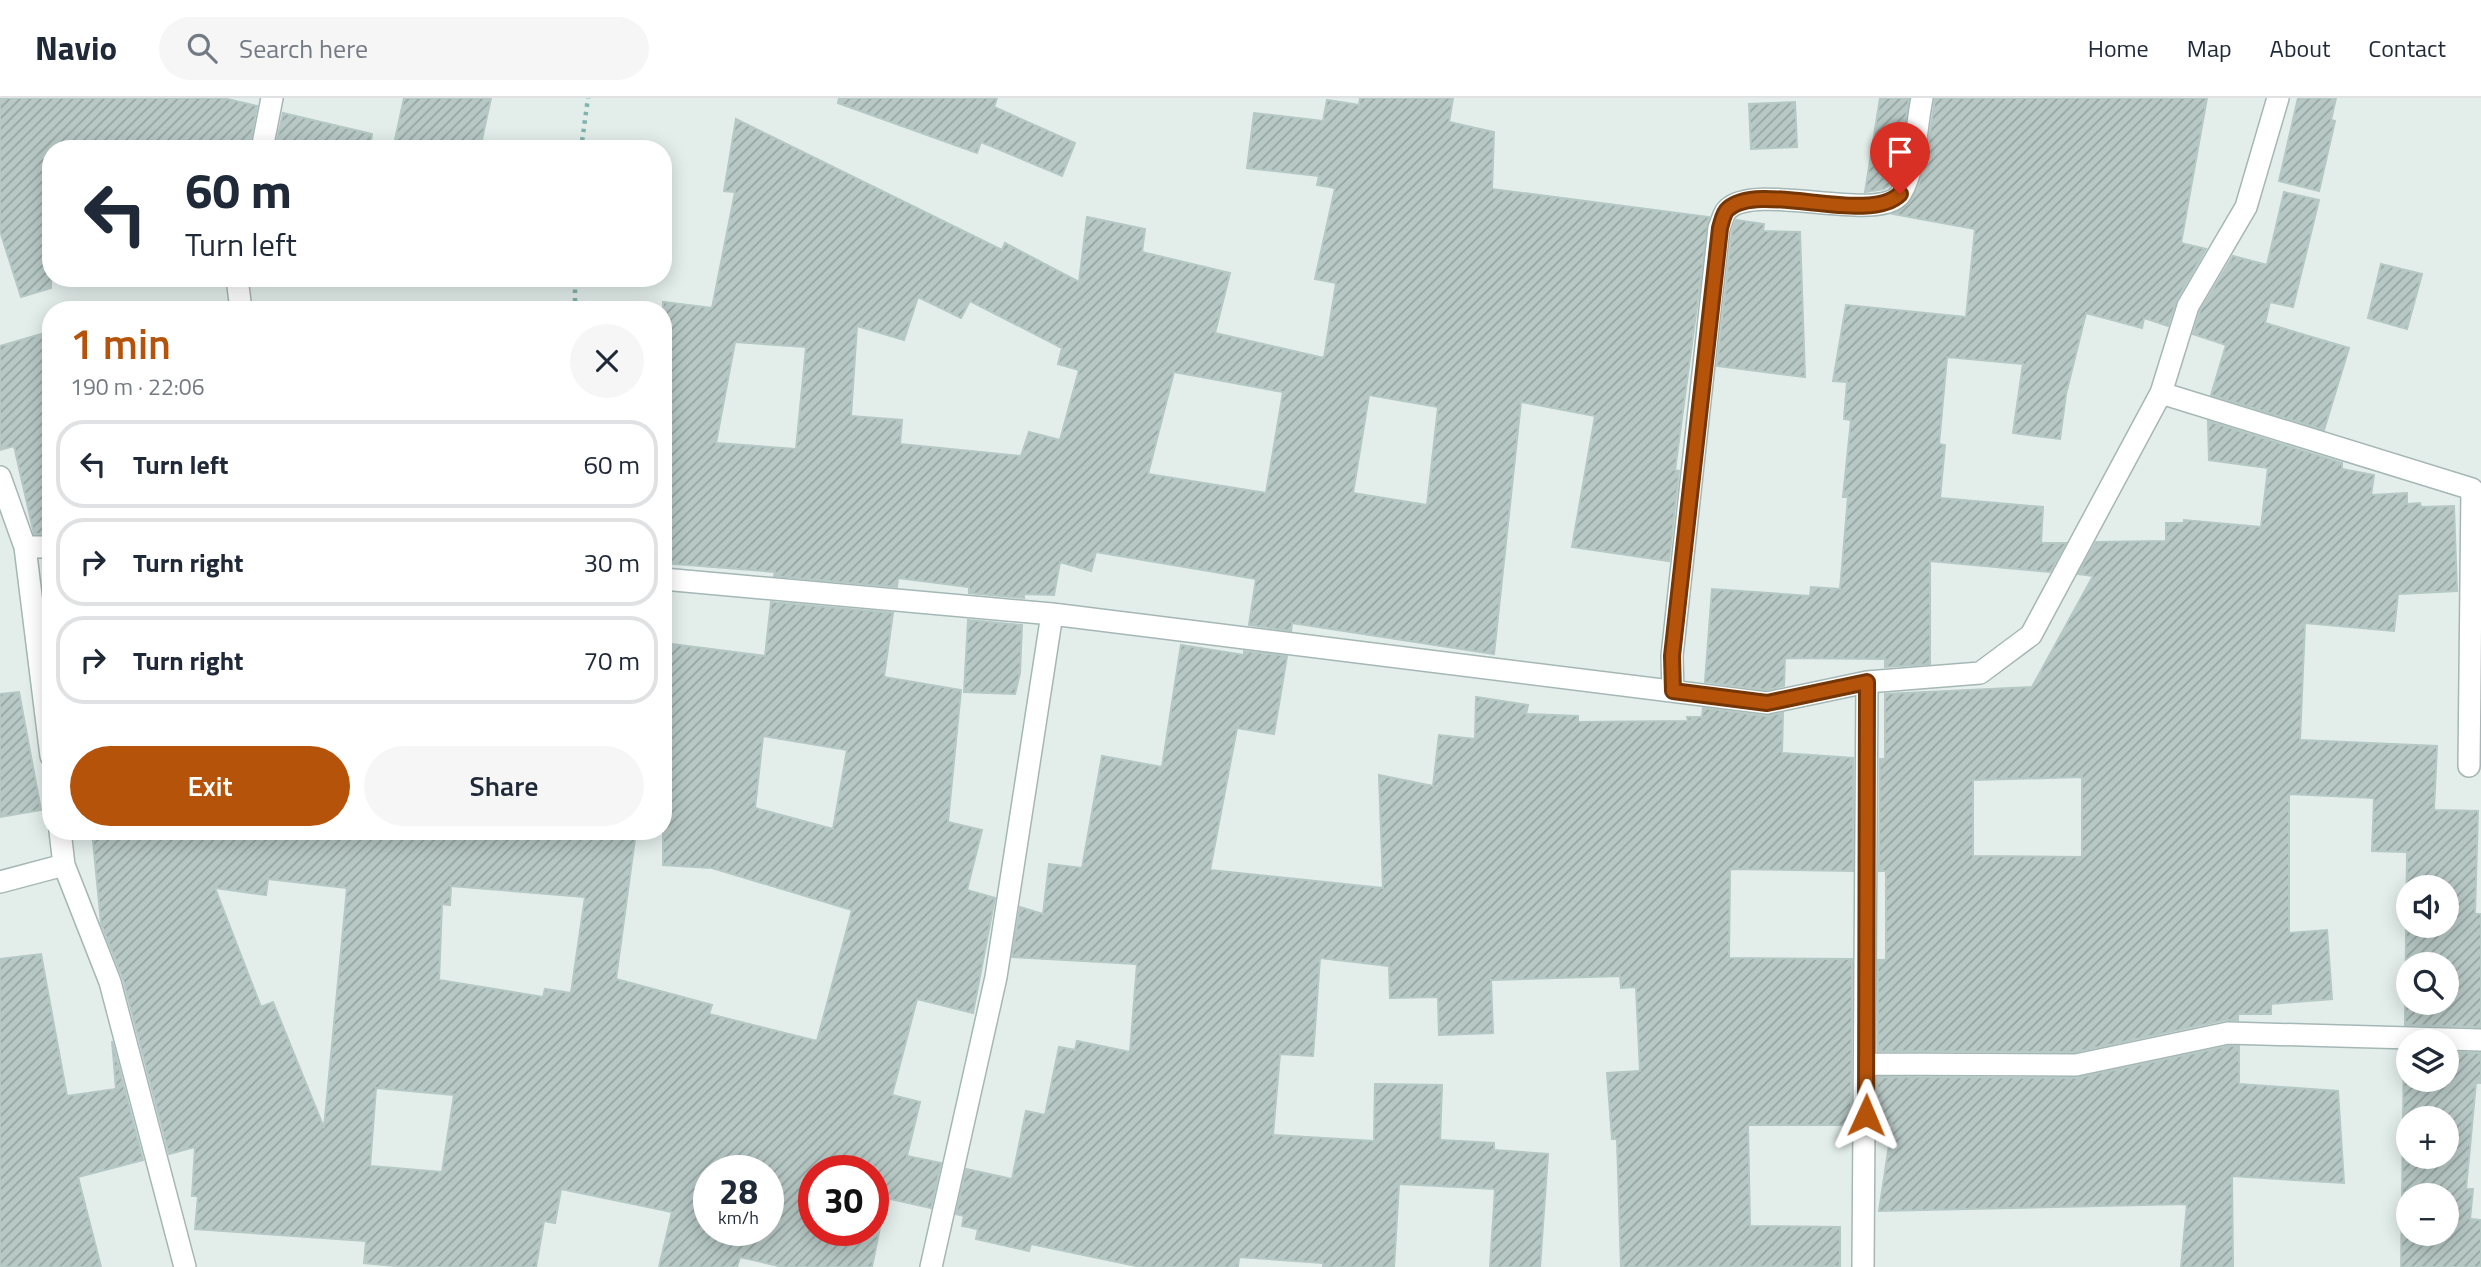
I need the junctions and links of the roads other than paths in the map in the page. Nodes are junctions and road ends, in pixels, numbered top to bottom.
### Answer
1 (272, 98) edge
2 (1922, 98) edge
3 (2278, 98) edge
4 (264, 140) edge
5 (2161, 393) junction
6 (0, 477) edge
7 (25, 547) junction
8 (42, 547) edge
9 (672, 580) edge
10 (1052, 614) junction
11 (1867, 682) junction
12 (42, 684) edge
13 (1673, 691) junction
14 (2469, 765) dead end
15 (61, 840) edge
16 (64, 865) junction
17 (0, 882) edge
18 (2481, 1040) edge
19 (1867, 1064) junction
20 (185, 1267) edge
21 (931, 1267) edge
22 (1863, 1267) edge

1 - 4 street
2 - 13 street
3 - 5 street
5 - 11 street
5 - 14 street
6 - 7 street
7 - 8 street
7 - 12 street
9 - 10 street
10 - 13 street
10 - 21 street
11 - 13 street
11 - 19 street
15 - 16 street
16 - 17 street
16 - 20 street
18 - 19 street
19 - 22 street

